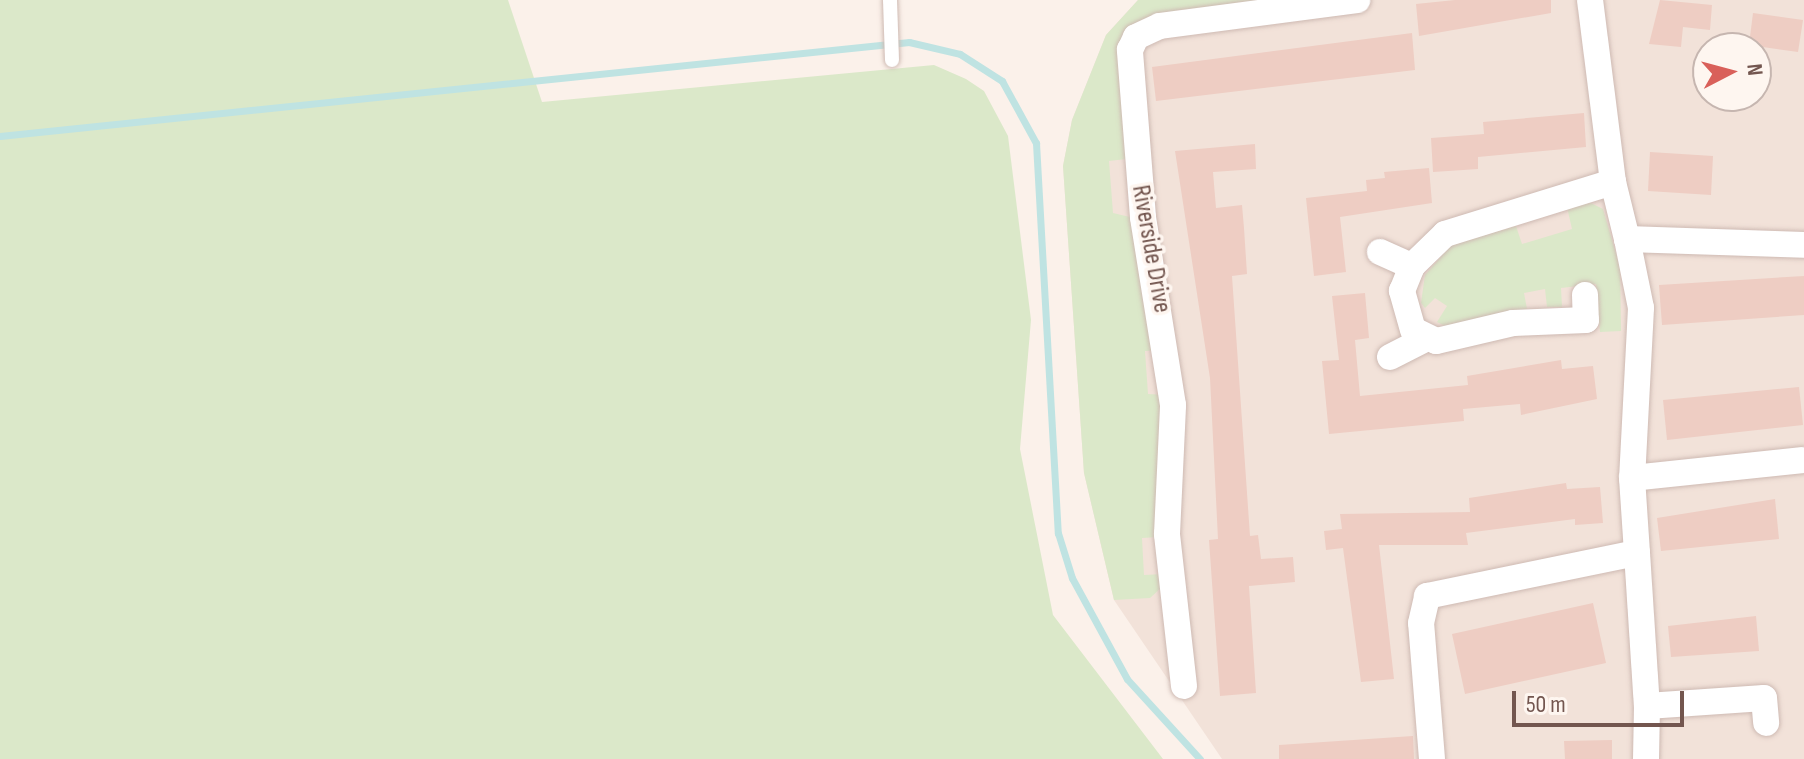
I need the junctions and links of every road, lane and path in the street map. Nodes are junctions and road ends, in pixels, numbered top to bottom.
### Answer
1 (890, 0) edge
2 (1357, 0) edge
3 (1590, 0) edge
4 (892, 60) dead end
5 (1613, 182) junction
6 (1627, 239) junction
7 (1804, 245) edge
8 (1380, 252) dead end
9 (1412, 266) junction
10 (1585, 295) dead end
11 (1424, 340) junction
12 (1390, 357) dead end
13 (1801, 464) edge
14 (1632, 478) junction
15 (1637, 553) junction
16 (1184, 686) dead end
17 (1647, 706) junction
18 (1766, 723) dead end
19 (1432, 759) edge
20 (1646, 759) edge

1 - 4 lane
2 - 16 street, Riverside Drive
3 - 5 street
5 - 6 street
5 - 9 street
6 - 7 street
6 - 14 street
8 - 9 street
9 - 11 street
10 - 11 street
11 - 12 street
13 - 14 street
14 - 15 street
15 - 17 street
15 - 19 street
17 - 18 street
17 - 20 street

